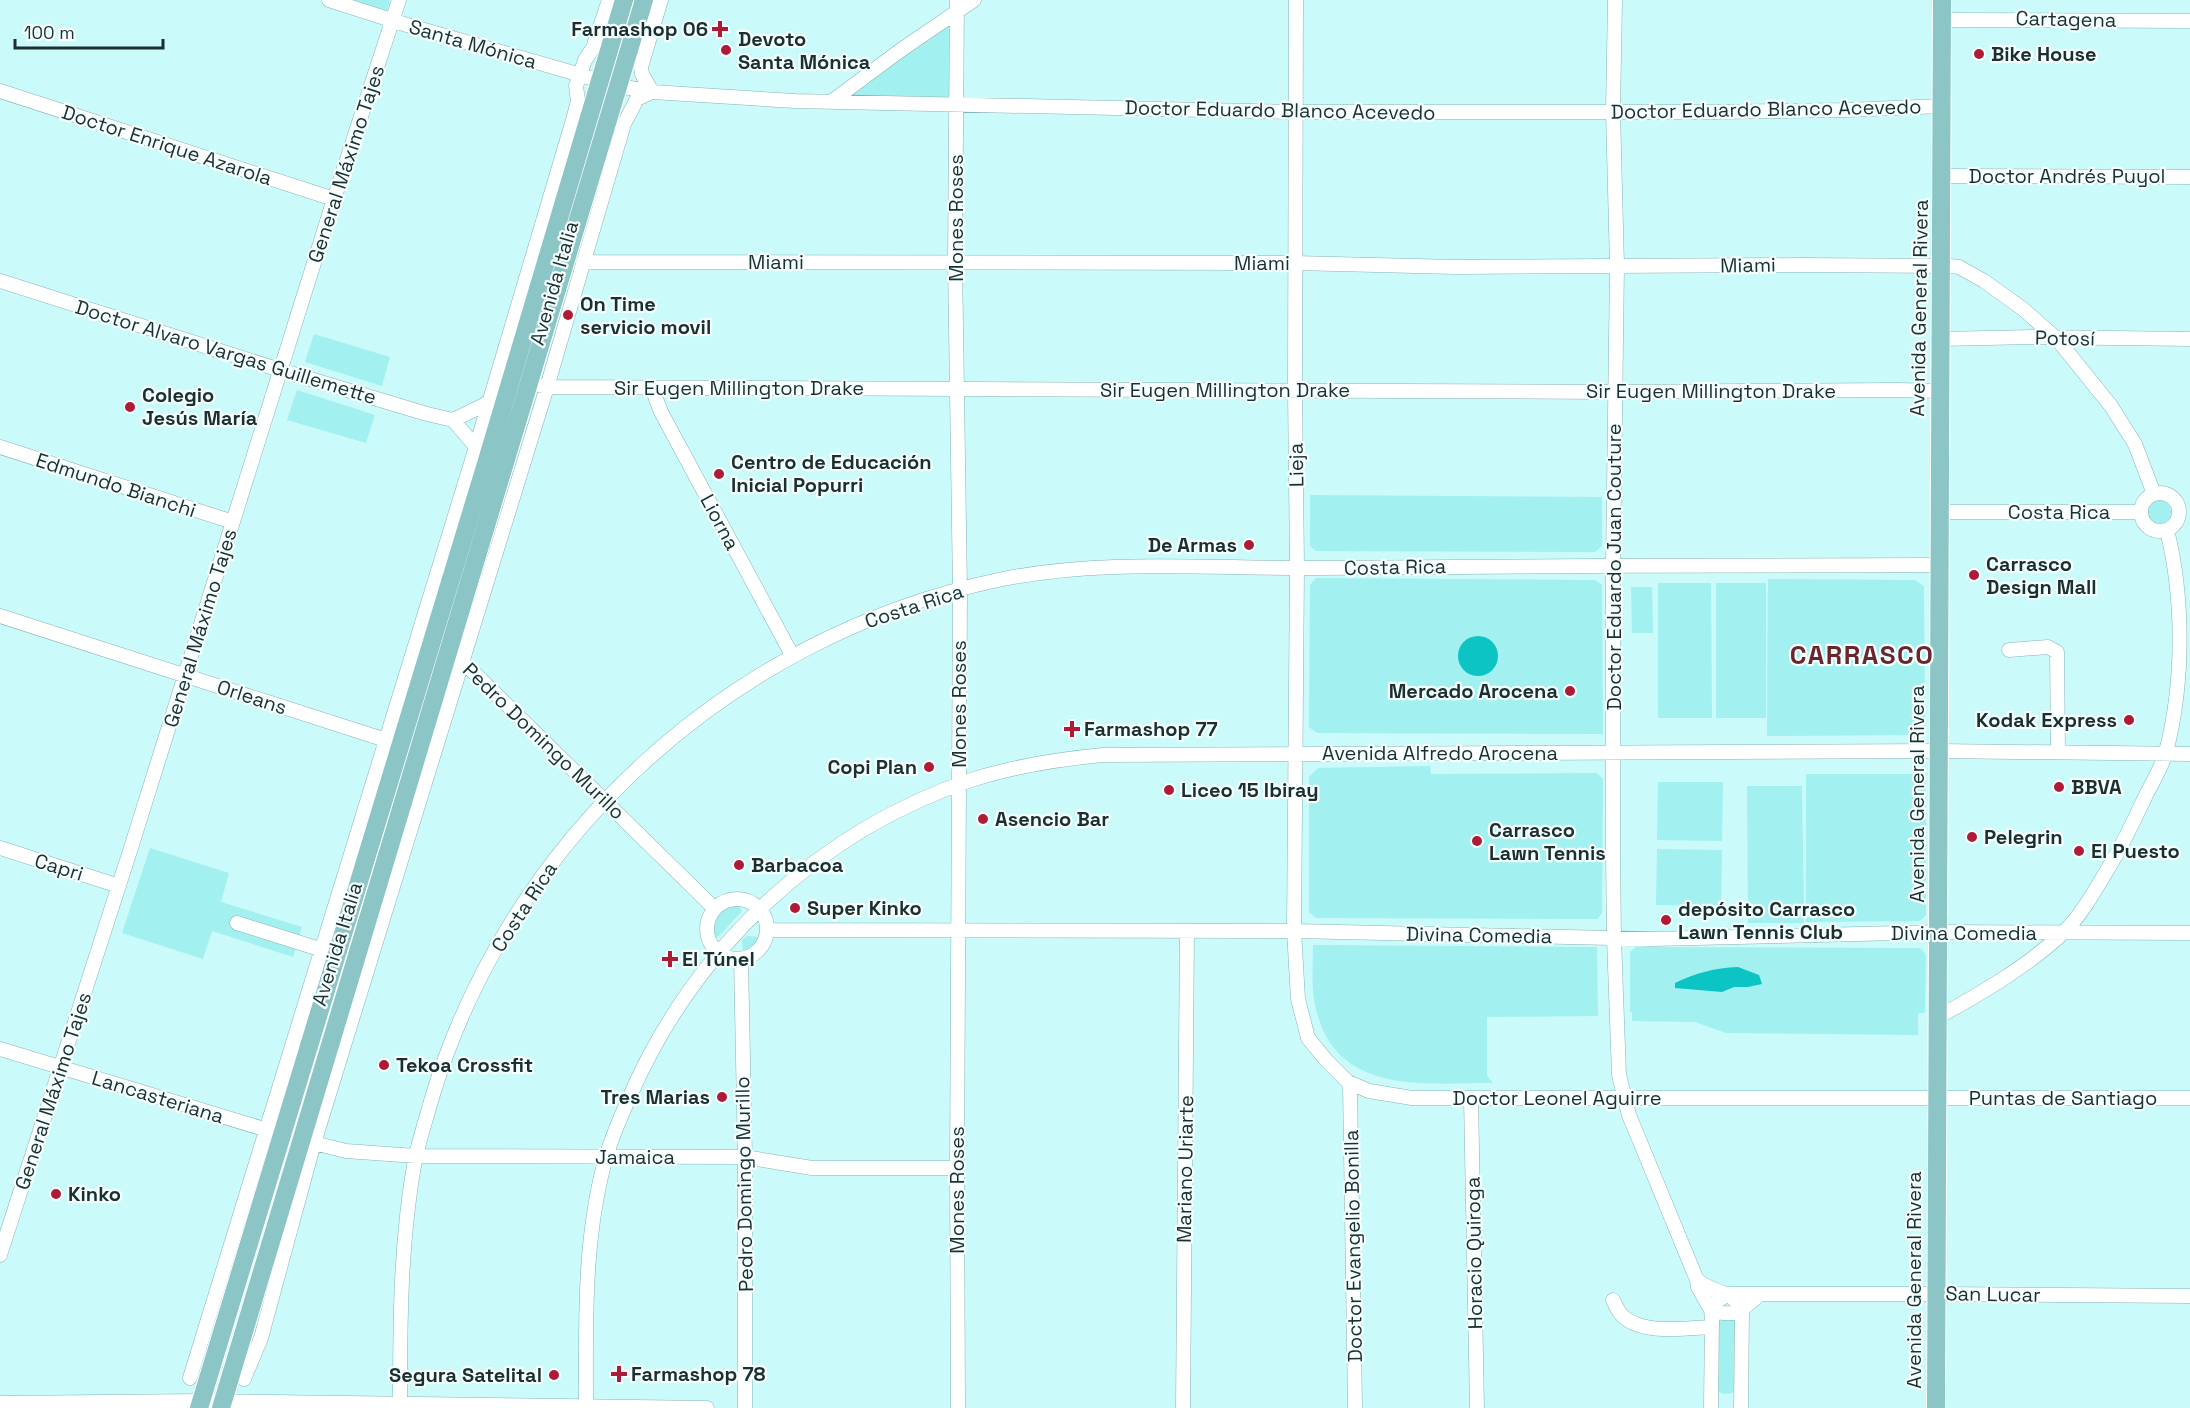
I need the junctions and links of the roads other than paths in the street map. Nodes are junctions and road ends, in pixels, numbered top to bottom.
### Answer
1 (329, 0) edge
2 (399, 0) edge
3 (661, 0) edge
4 (974, 0) edge
5 (1296, 0) edge
6 (1616, 0) edge
7 (1942, 0) edge
8 (615, 4) edge
9 (957, 6) edge
10 (647, 11) edge
11 (392, 20) junction
12 (1943, 20) junction
13 (2190, 21) edge
14 (580, 75) junction
15 (621, 77) junction
16 (600, 81) junction
17 (0, 92) edge
18 (652, 92) junction
19 (831, 102) junction
20 (957, 106) junction
21 (1942, 106) junction
22 (1613, 111) junction
23 (1295, 112) junction
24 (577, 152) junction
25 (597, 157) junction
26 (1943, 176) junction
27 (2190, 177) edge
28 (334, 199) junction
29 (955, 261) junction
30 (583, 262) junction
31 (1295, 263) junction
32 (1617, 266) junction
33 (1941, 266) junction
34 (0, 281) edge
35 (1940, 339) junction
36 (2057, 339) junction
37 (2190, 339) edge
38 (280, 370) junction
39 (510, 383) junction
40 (538, 385) junction
41 (652, 388) junction
42 (957, 390) junction
43 (1295, 390) junction
44 (1940, 391) junction
45 (1616, 392) junction
46 (489, 400) junction
47 (453, 420) junction
48 (0, 447) edge
49 (476, 447) junction
50 (485, 467) junction
51 (2154, 494) junction
52 (1940, 512) junction
53 (2141, 512) junction
54 (2185, 513) edge
55 (233, 522) junction
56 (2167, 530) junction
57 (452, 549) junction
58 (1612, 565) junction
59 (1938, 565) junction
60 (1297, 568) junction
61 (960, 590) junction
62 (0, 616) edge
63 (2009, 650) dead end
64 (792, 655) junction
65 (456, 656) junction
66 (186, 675) junction
67 (393, 742) junction
68 (1940, 751) junction
69 (2058, 752) junction
70 (1295, 753) junction
71 (1613, 753) junction
72 (2166, 754) junction
73 (2190, 754) edge
74 (959, 785) junction
75 (604, 799) junction
76 (0, 848) edge
77 (119, 886) junction
78 (714, 908) junction
79 (760, 909) junction
80 (237, 923) dead end
81 (767, 930) junction
82 (959, 931) junction
83 (1187, 931) junction
84 (1294, 931) junction
85 (1939, 932) junction
86 (2064, 932) junction
87 (2190, 933) edge
88 (1614, 938) junction
89 (329, 952) junction
90 (718, 953) junction
91 (741, 959) junction
92 (1938, 1017) junction
93 (0, 1049) edge
94 (61, 1067) junction
95 (1350, 1084) junction
96 (1624, 1097) junction
97 (1470, 1098) junction
98 (1937, 1098) junction
99 (2190, 1098) edge
100 (274, 1132) junction
101 (314, 1143) junction
102 (416, 1156) junction
103 (606, 1157) junction
104 (745, 1157) junction
105 (957, 1168) junction
106 (4, 1232) edge
107 (0, 1255) edge
108 (1697, 1280) junction
109 (1938, 1293) junction
110 (1729, 1294) junction
111 (1760, 1294) junction
112 (2190, 1296) edge
113 (1613, 1300) dead end
114 (1711, 1310) junction
115 (1742, 1310) junction
116 (1712, 1327) junction
117 (214, 1329) junction
118 (243, 1334) junction
119 (261, 1338) junction
120 (207, 1352) junction
121 (190, 1378) dead end
122 (244, 1379) dead end
123 (0, 1403) edge
124 (211, 1405) edge
125 (400, 1406) edge
126 (586, 1407) edge
127 (707, 1408) edge
128 (746, 1408) edge
129 (958, 1408) edge
130 (1183, 1408) edge
131 (1355, 1408) edge
132 (1477, 1408) edge
133 (1711, 1408) edge
134 (1741, 1408) edge
135 (1936, 1408) edge

1 - 11 street, Santa Mónica
2 - 11 street, General Máximo Tajes
3 - 10 street, Avenida Italia
4 - 9 street
5 - 23 street, Lieja
6 - 22 street, Doctor Eduardo Juan Couture
7 - 12 main road, Avenida General Rivera
8 - 10 street
8 - 14 street, Avenida Italia
8 - 15 main road
8 - 16 main road, Avenida Italia
9 - 19 street
9 - 20 street, Mones Roses
10 - 15 main road, Avenida Italia
10 - 18 street, Avenida Italia
11 - 14 street, Santa Mónica
11 - 28 street, General Máximo Tajes
12 - 13 street, Cartagena
12 - 21 main road, Avenida General Rivera
14 - 16 street, Santa Mónica
14 - 46 street, Avenida Italia
15 - 16 street, Santa Mónica
15 - 18 street, Doctor Eduardo Blanco Acevedo
15 - 25 main road, Avenida Italia
16 - 24 main road, Avenida Italia
16 - 25 main road
17 - 28 street, Doctor Enrique Azarola
18 - 19 street, Doctor Eduardo Blanco Acevedo
18 - 30 street, Avenida Italia
19 - 20 street, Doctor Eduardo Blanco Acevedo
20 - 23 street, Doctor Eduardo Blanco Acevedo
20 - 29 street, Mones Roses
21 - 22 street, Doctor Eduardo Blanco Acevedo
21 - 26 main road, Avenida General Rivera
22 - 23 street, Doctor Eduardo Blanco Acevedo
22 - 32 street, Doctor Eduardo Juan Couture
23 - 31 street, Lieja
24 - 25 street
24 - 39 main road, Avenida Italia
25 - 40 main road, Avenida Italia
26 - 27 street, Doctor Andrés Puyol
26 - 33 main road, Avenida General Rivera
28 - 38 street, General Máximo Tajes
29 - 30 street, Miami
29 - 31 street, Miami
29 - 42 street, Mones Roses
30 - 40 street, Avenida Italia
31 - 32 street, Miami
31 - 43 street, Lieja
32 - 33 street, Miami
32 - 45 street, Doctor Eduardo Juan Couture
33 - 35 main road, Avenida General Rivera
33 - 36 street, Miami
34 - 38 street, Doctor Alvaro Vargas Guillemette
35 - 36 street, Potosí
35 - 44 main road, Avenida General Rivera
36 - 37 street, Potosí
36 - 51 street, Miami
38 - 47 street, Doctor Alvaro Vargas Guillemette
38 - 55 street, General Máximo Tajes
39 - 40 street, Sir Eugen Millington Drake
39 - 46 street
39 - 50 main road, Avenida Italia
40 - 41 street, Sir Eugen Millington Drake
40 - 65 main road, Avenida Italia
41 - 42 street, Sir Eugen Millington Drake
41 - 64 street, Liorna
42 - 43 street, Sir Eugen Millington Drake
42 - 61 street, Mones Roses
43 - 45 street, Sir Eugen Millington Drake
43 - 60 street, Lieja
44 - 45 street, Sir Eugen Millington Drake
44 - 52 main road, Avenida General Rivera
45 - 58 street, Doctor Eduardo Juan Couture
46 - 47 street
46 - 49 street, Avenida Italia
47 - 49 street
48 - 55 street, Edmundo Bianchi
49 - 50 street
49 - 57 street, Avenida Italia
50 - 57 main road, Avenida Italia
51 - 53 street
51 - 54 street
52 - 53 street, Costa Rica
52 - 59 main road, Avenida General Rivera
53 - 56 street
54 - 56 street
55 - 66 street, General Máximo Tajes
56 - 72 street
57 - 67 main road, Avenida Italia
58 - 59 street, Costa Rica
58 - 60 street, Costa Rica
58 - 71 street, Doctor Eduardo Juan Couture
59 - 68 main road, Avenida General Rivera
60 - 61 street, Costa Rica
60 - 70 street, Lieja
61 - 64 street, Costa Rica
61 - 74 street, Mones Roses
62 - 66 street, Orleans
63 - 69 street
64 - 75 street, Costa Rica
65 - 75 street, Pedro Domingo Murillo
65 - 101 street, Avenida Italia
65 - 118 main road, Avenida Italia
66 - 67 street, Orleans
66 - 77 street, General Máximo Tajes
67 - 89 main road, Avenida Italia
68 - 69 street, Avenida Alfredo Arocena
68 - 71 street, Avenida Alfredo Arocena
68 - 85 main road, Avenida General Rivera
69 - 72 street, Avenida Alfredo Arocena
70 - 71 street, Avenida Alfredo Arocena
70 - 74 street, Avenida Alfredo Arocena
70 - 84 street, Lieja
71 - 88 street, Doctor Eduardo Juan Couture
72 - 73 street, Avenida Alfredo Arocena
72 - 86 street
74 - 79 street, Avenida Alfredo Arocena
74 - 82 street, Mones Roses
75 - 78 street, Pedro Domingo Murillo
75 - 102 street, Costa Rica
76 - 77 street, Capri
77 - 94 street, General Máximo Tajes
78 - 79 street
78 - 90 street
79 - 81 street
79 - 90 street, Avenida Alfredo Arocena
80 - 89 street
81 - 82 street, Divina Comedia
81 - 91 street
82 - 83 street, Divina Comedia
82 - 105 street, Mones Roses
83 - 84 street, Divina Comedia
83 - 130 street, Mariano Uriarte
84 - 88 street, Divina Comedia
84 - 95 street, Doctor Leonel Aguirre
85 - 86 street, Divina Comedia
85 - 88 street, Divina Comedia
85 - 92 main road, Avenida General Rivera
86 - 87 street, Divina Comedia
86 - 92 street
88 - 96 street, Doctor Eduardo Juan Couture
89 - 100 main road, Avenida Italia
90 - 91 street
90 - 103 street, Avenida Alfredo Arocena
91 - 104 street, Pedro Domingo Murillo
92 - 98 main road, Avenida General Rivera
93 - 94 street, Lancasteriana
94 - 100 street, Lancasteriana
94 - 106 street, General Máximo Tajes
95 - 97 street, Doctor Leonel Aguirre
95 - 131 street, Doctor Evangelio Bonilla
96 - 97 street, Doctor Leonel Aguirre
96 - 98 street, Doctor Leonel Aguirre
96 - 108 street, Doctor Eduardo Juan Couture
97 - 132 street, Horacio Quiroga
98 - 99 street, Puntas de Santiago
98 - 109 main road, Avenida General Rivera
100 - 117 main road, Avenida Italia
101 - 102 street, Jamaica
101 - 119 street, Avenida Italia
102 - 103 street, Jamaica
102 - 125 street, Costa Rica
103 - 104 street, Jamaica
103 - 126 street, Avenida Alfredo Arocena
104 - 105 street, Jamaica
104 - 128 street, Pedro Domingo Murillo
105 - 129 street, Mones Roses
106 - 107 street, General Máximo Tajes
108 - 110 street
108 - 114 street, Doctor Eduardo Juan Couture
109 - 111 street, San Lucar
109 - 112 street, San Lucar
109 - 135 main road, Avenida General Rivera
110 - 111 street, San Lucar
110 - 114 street
110 - 115 street
111 - 115 street
113 - 116 street
114 - 115 street
114 - 116 street
115 - 134 street
116 - 133 street
117 - 118 street
117 - 120 main road, Avenida Italia
117 - 124 main road
118 - 119 street
118 - 124 main road, Avenida Italia
119 - 122 street, Avenida Italia
120 - 121 street, Avenida Italia
120 - 124 main road, Avenida Italia
123 - 124 street
124 - 125 street
125 - 126 street
126 - 127 street

